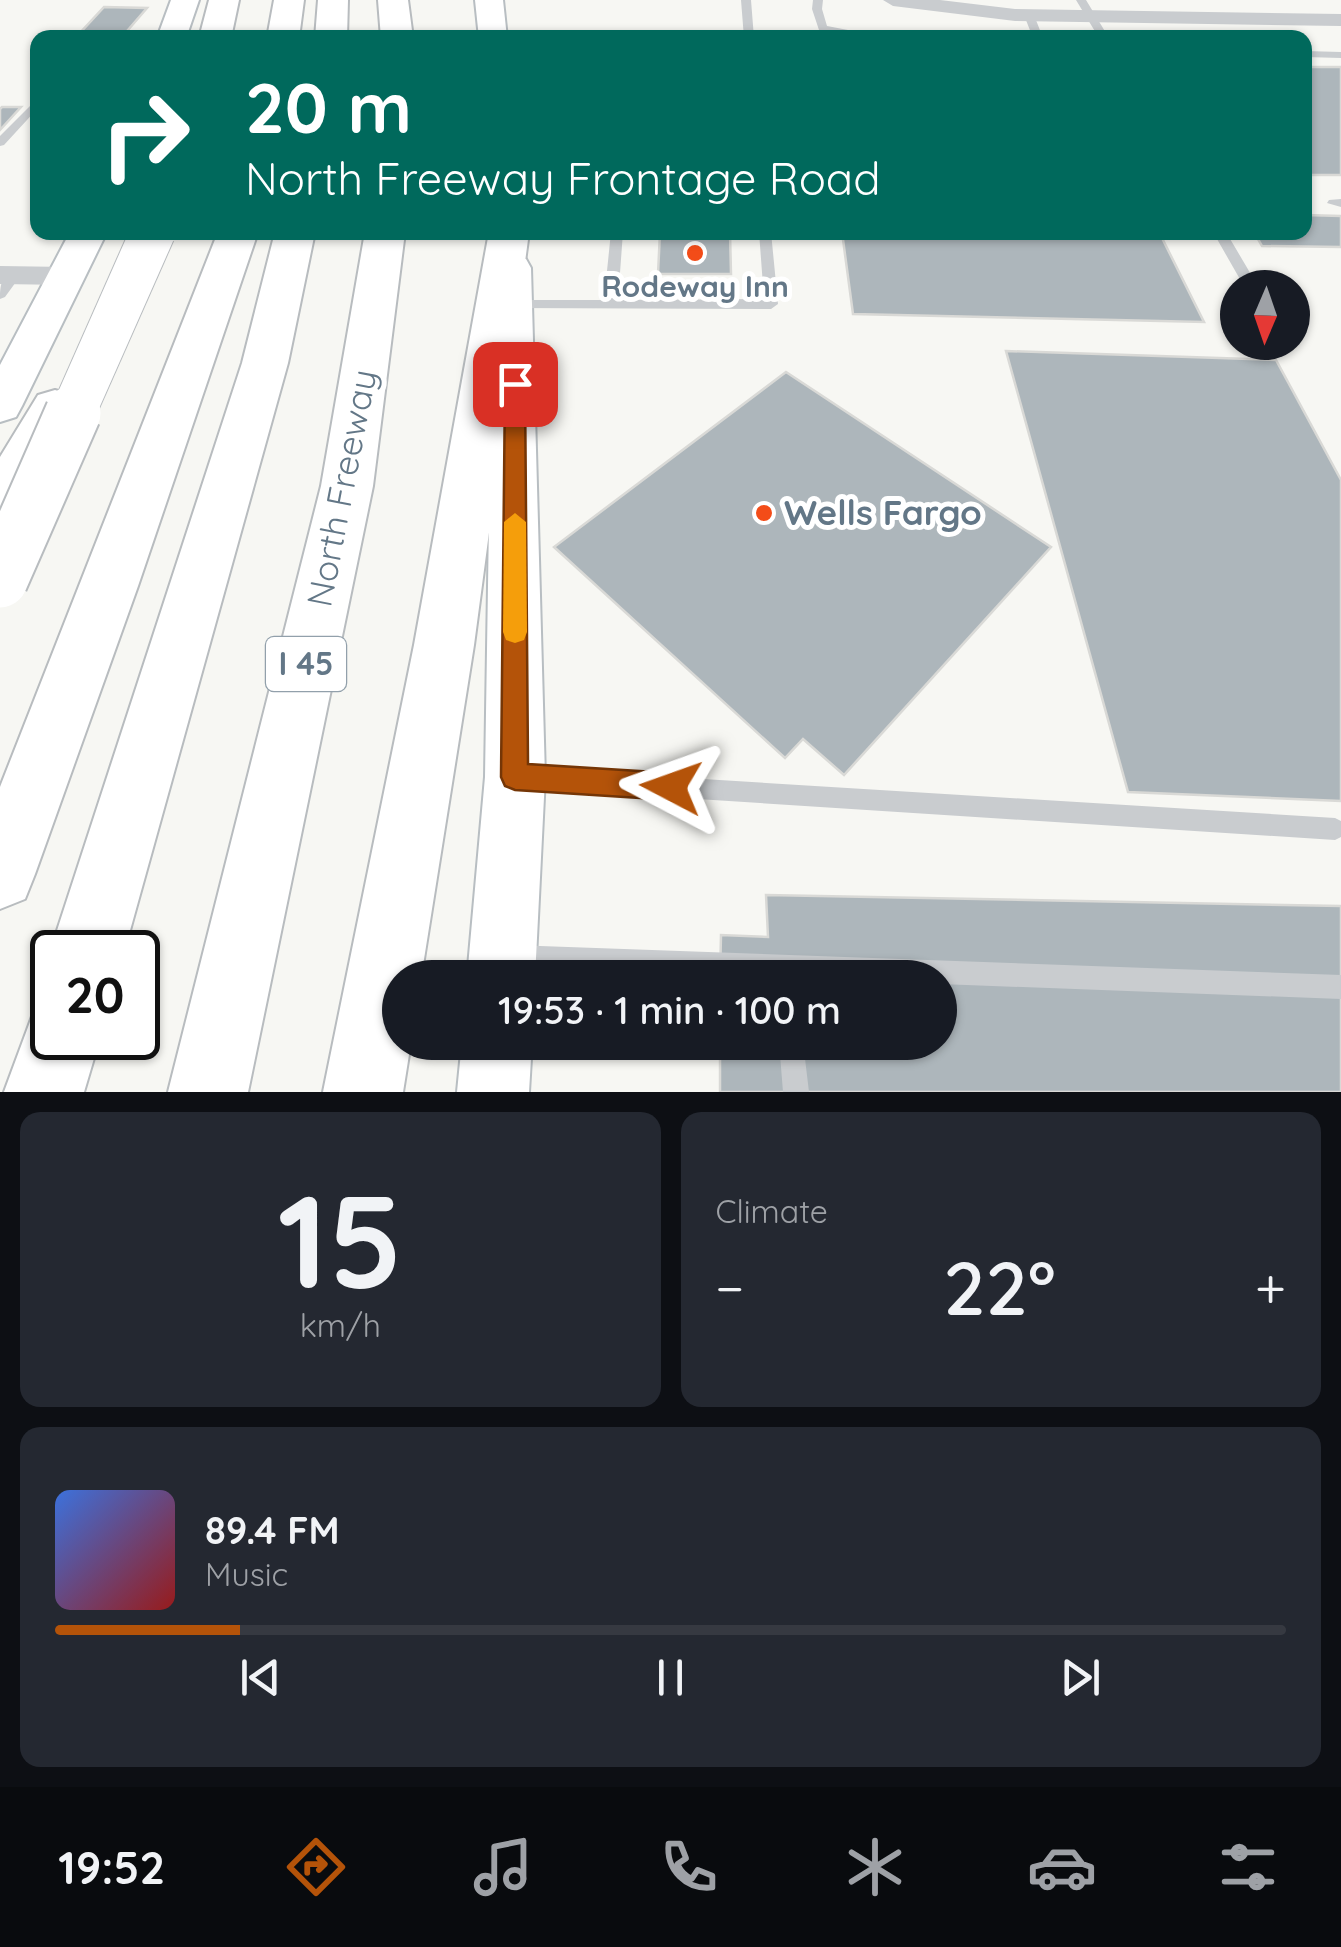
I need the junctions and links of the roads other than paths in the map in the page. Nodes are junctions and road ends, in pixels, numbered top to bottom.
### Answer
1 (185, 0) edge
2 (224, 0) edge
3 (333, 0) edge
4 (489, 0) edge
5 (746, 0) edge
6 (818, 0) edge
7 (893, 0) edge
8 (1086, 8) edge
9 (1029, 15) junction
10 (1341, 20) edge
11 (174, 30) edge
12 (217, 30) edge
13 (331, 30) edge
14 (492, 30) edge
15 (748, 30) edge
16 (835, 30) edge
17 (1035, 30) edge
18 (1099, 30) edge
19 (1312, 54) edge
20 (1341, 54) edge
21 (30, 110) edge
22 (0, 143) edge
23 (85, 240) edge
24 (150, 240) edge
25 (151, 240) edge
26 (235, 240) edge
27 (293, 240) edge
28 (384, 240) edge
29 (508, 240) edge
30 (510, 240) edge
31 (615, 240) edge
32 (766, 240) edge
33 (1225, 240) edge
34 (1242, 270) edge
35 (68, 276) junction
36 (4, 281) edge
37 (515, 305) junction
38 (611, 305) junction
39 (0, 406) edge
40 (0, 502) edge
41 (0, 580) edge
42 (515, 777) junction
43 (1335, 829) dead end
44 (0, 874) edge
45 (95, 930) edge
46 (502, 960) edge
47 (957, 977) edge
48 (1341, 987) edge
49 (54, 1060) edge
50 (495, 1060) edge
51 (793, 1060) edge
52 (44, 1092) edge
53 (208, 1092) edge
54 (363, 1092) edge
55 (493, 1092) edge
56 (796, 1092) edge

1 - 11 main road
2 - 12 highway
3 - 13 highway
4 - 14 main road
5 - 15 lane
6 - 16 lane
7 - 9 street
8 - 9 street
8 - 10 street
8 - 18 lane
9 - 17 lane
19 - 20 lane
21 - 22 lane
23 - 35 main road
24 - 40 highway
25 - 41 highway, bridge
26 - 44 highway
27 - 45 highway
28 - 53 highway, North Freeway / I 45
29 - 54 highway
30 - 37 main road
31 - 38 lane
32 - 38 lane
33 - 34 lane
35 - 36 street
35 - 39 main road
37 - 38 lane
37 - 42 main road
42 - 43 lane
42 - 46 main road
47 - 48 lane
49 - 52 highway
50 - 55 main road
51 - 56 lane

